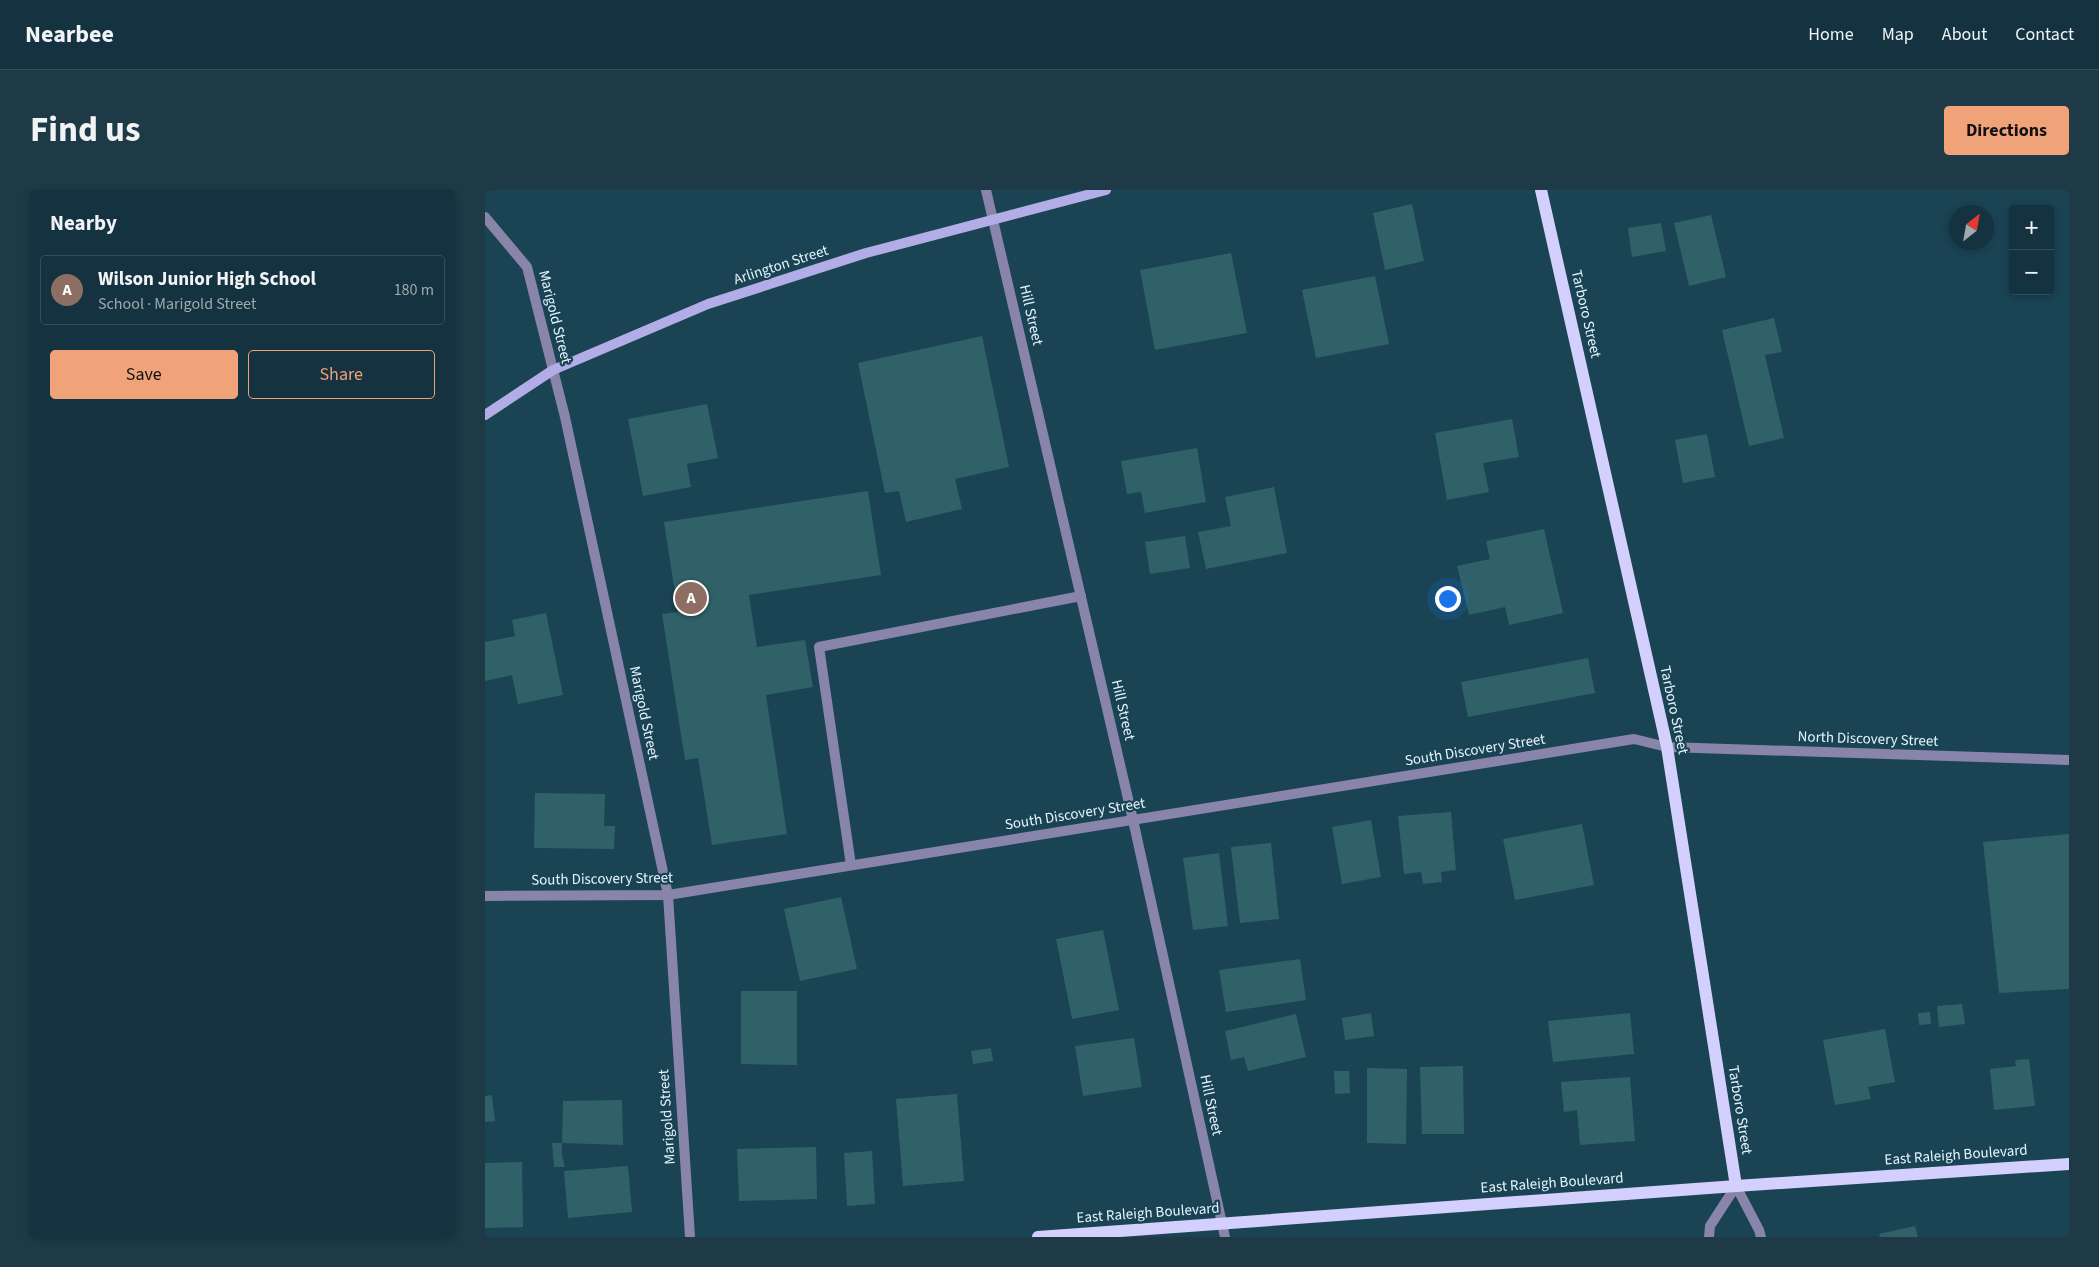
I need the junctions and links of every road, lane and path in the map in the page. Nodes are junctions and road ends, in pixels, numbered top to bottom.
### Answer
1 (986, 190) edge
2 (1105, 190) edge
3 (1541, 190) edge
4 (485, 217) edge
5 (993, 220) junction
6 (553, 370) junction
7 (485, 414) edge
8 (1081, 596) junction
9 (1667, 747) junction
10 (2069, 760) edge
11 (1133, 820) junction
12 (851, 865) junction
13 (668, 895) junction
14 (485, 896) edge
15 (2069, 1164) edge
16 (1736, 1186) junction
17 (1222, 1224) junction
18 (690, 1237) edge
19 (1038, 1237) edge
20 (1225, 1237) edge
21 (1709, 1237) edge
22 (1761, 1237) edge

1 - 5 street, Hill Street
2 - 5 main road, Arlington Street
3 - 9 main road, Tarboro Street
4 - 6 street, Marigold Street
5 - 6 main road, Arlington Street
5 - 8 street, Hill Street
6 - 7 main road, Arlington Street
6 - 13 street, Marigold Street
8 - 11 street, Hill Street
8 - 12 street
9 - 10 street, North Discovery Street
9 - 11 street, South Discovery Street
9 - 16 main road, Tarboro Street
11 - 12 street, South Discovery Street
11 - 17 street, Hill Street
12 - 13 street, South Discovery Street
13 - 14 street, South Discovery Street
13 - 18 street, Marigold Street
15 - 16 main road, East Raleigh Boulevard
16 - 17 main road, East Raleigh Boulevard
16 - 21 street
16 - 22 street, Tarboro Street
17 - 19 main road, East Raleigh Boulevard
17 - 20 street, Hill Street

